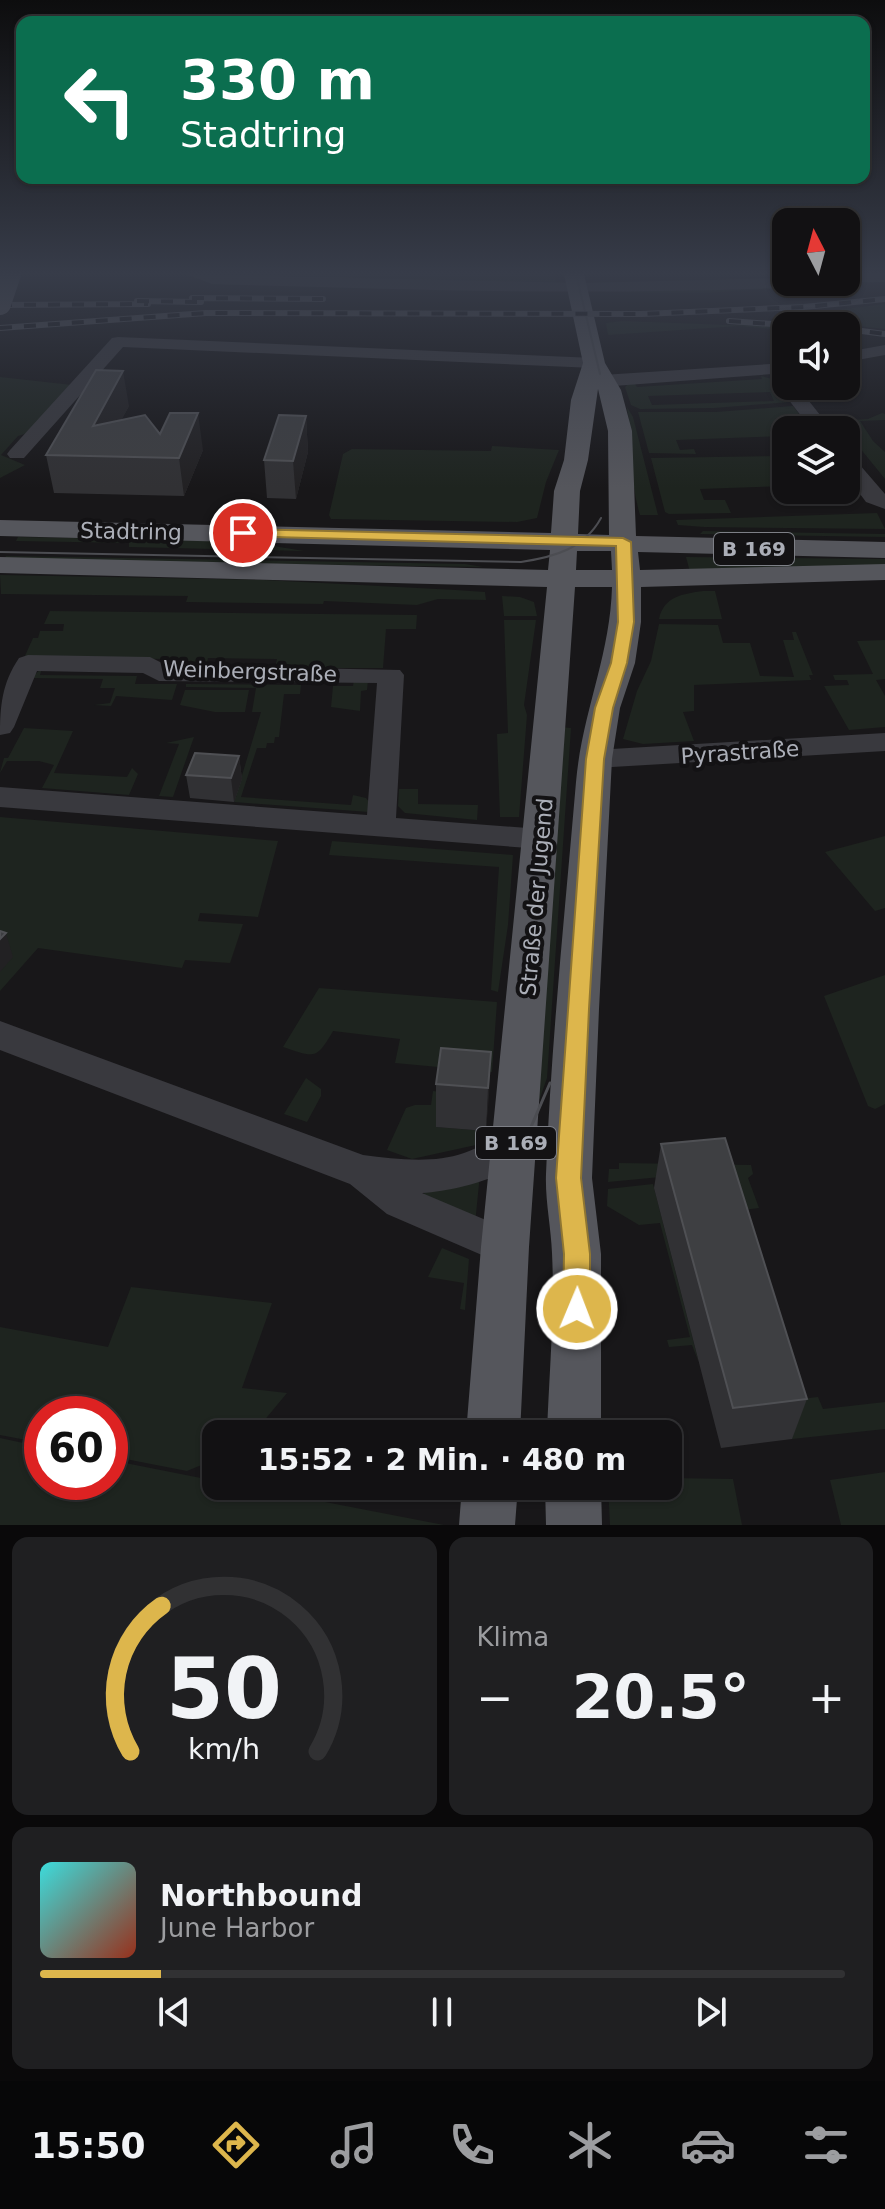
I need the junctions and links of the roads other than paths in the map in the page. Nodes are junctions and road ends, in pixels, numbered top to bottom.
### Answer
1 (115, 345) edge
2 (164, 345) edge
3 (589, 345) edge
4 (885, 350) edge
5 (860, 354) edge
6 (595, 375) junction
7 (772, 377) edge
8 (17, 454) dead end
9 (860, 479) edge
10 (885, 503) edge
11 (0, 528) edge
12 (564, 540) junction
13 (623, 542) junction
14 (885, 550) edge
15 (0, 565) edge
16 (885, 572) edge
17 (562, 578) junction
18 (627, 578) junction
19 (0, 727) edge
20 (885, 742) edge
21 (595, 759) junction
22 (0, 797) edge
23 (381, 826) junction
24 (541, 839) junction
25 (0, 1035) edge
26 (516, 1145) junction
27 (363, 1172) junction
28 (505, 1247) junction
29 (494, 1420) edge
30 (574, 1420) edge
31 (489, 1500) edge
32 (573, 1500) edge
33 (487, 1525) edge
34 (574, 1525) edge

1 - 8 street
2 - 6 street
3 - 6 main road, Straße der Jugend
4 - 5 street
6 - 7 street
6 - 12 main road, Straße der Jugend
6 - 13 main road, Straße der Jugend
9 - 10 street
11 - 12 main road, Stadtring
12 - 13 main road, Stadtring / B 169
12 - 17 main road, Straße der Jugend / B 169
13 - 14 main road, Stadtring / B 169
13 - 18 main road, Straße der Jugend
15 - 17 main road, Stadtring
16 - 18 main road, Stadtring / B 169
17 - 18 main road, Stadtring
17 - 24 main road, Straße der Jugend / B 169
18 - 21 main road, Straße der Jugend
19 - 23 street, Weinbergstraße
20 - 21 street, Pyrastraße
21 - 30 main road, Straße der Jugend / B 169
22 - 23 street
23 - 24 street
24 - 26 main road, Straße der Jugend / B 169
25 - 27 street
26 - 27 street
26 - 28 main road, Straße der Jugend / B 169
27 - 28 street
28 - 29 main road, Straße der Jugend / B 169
31 - 33 main road
32 - 34 main road

